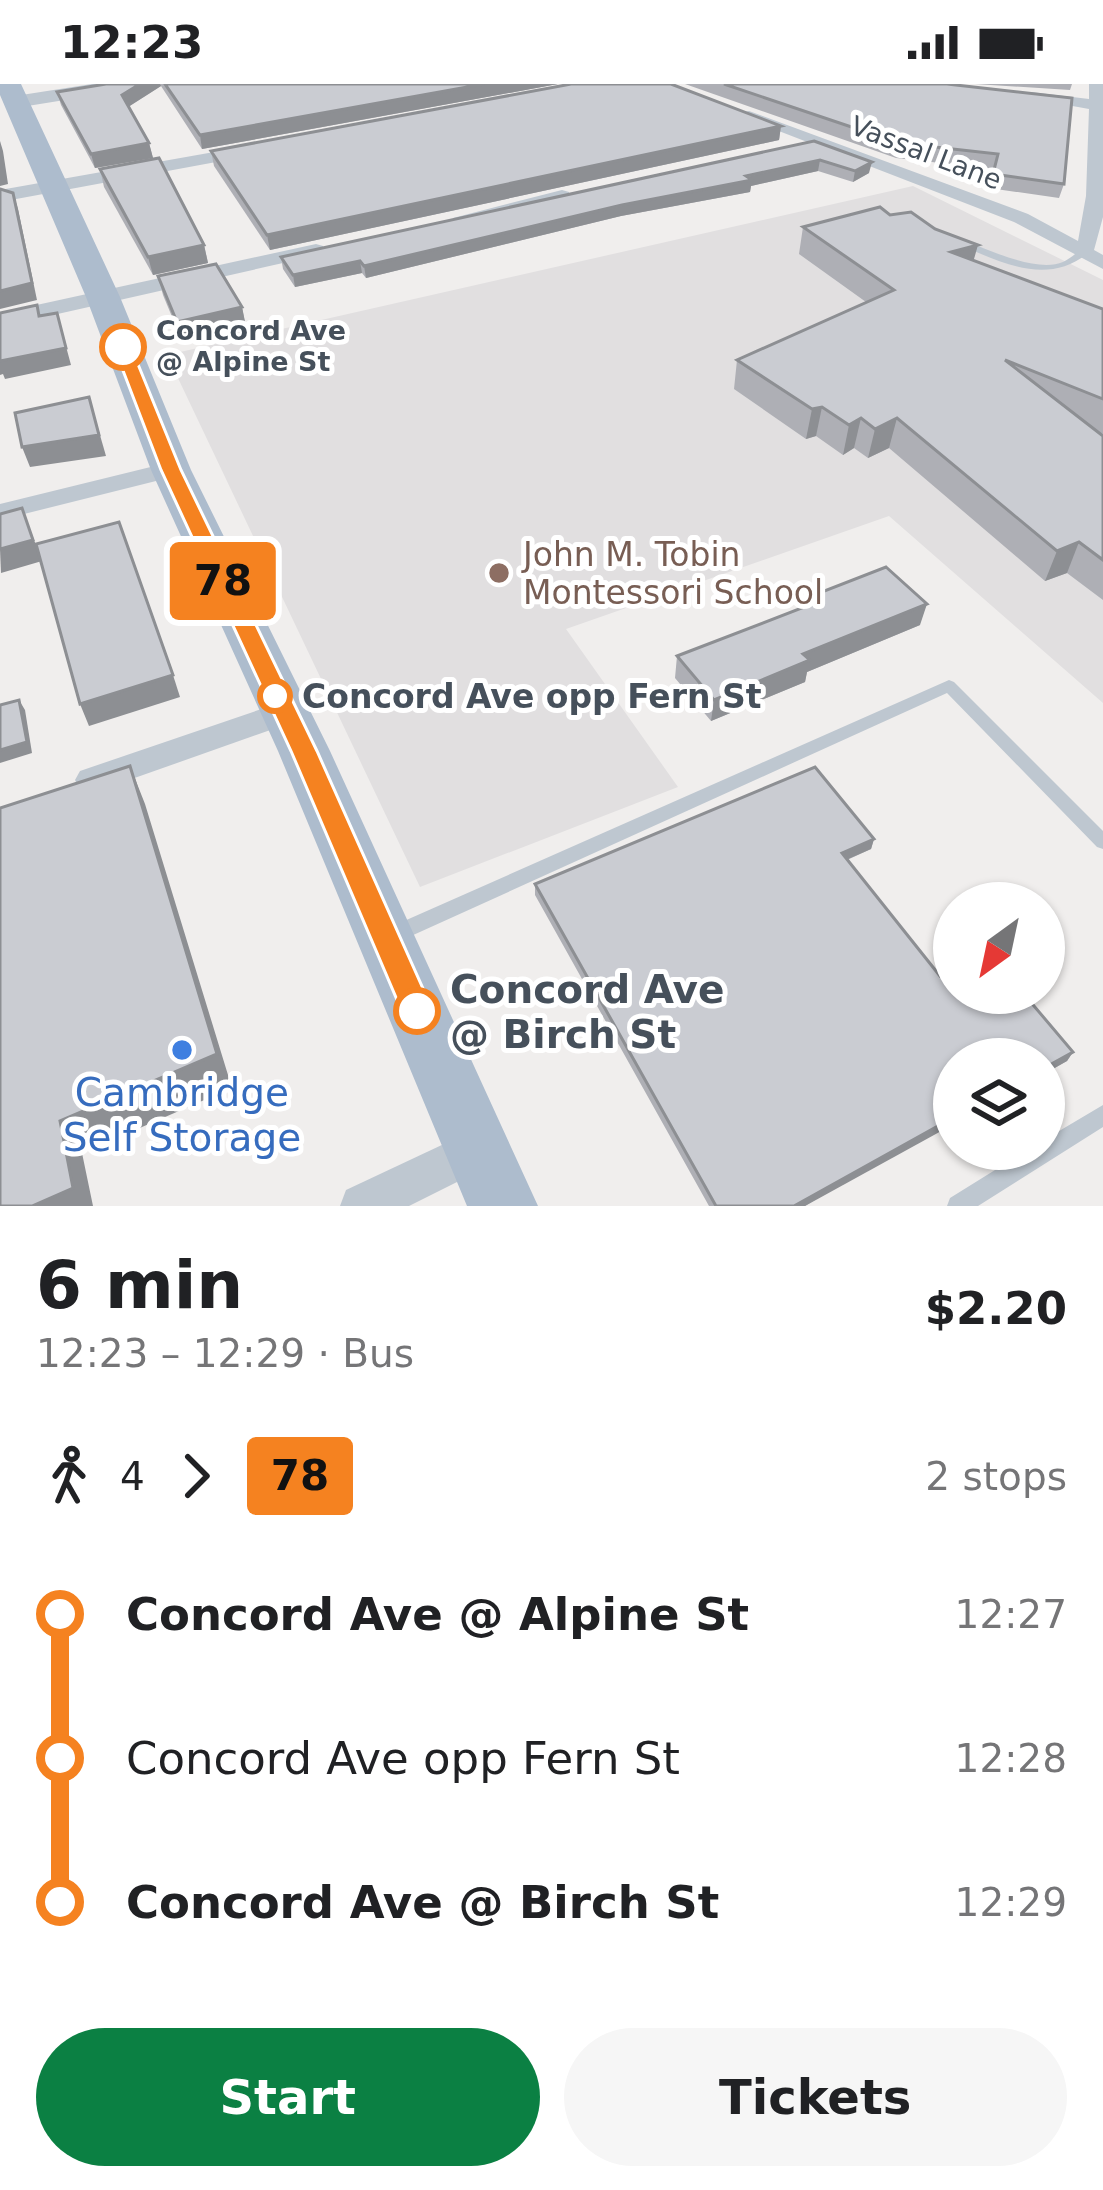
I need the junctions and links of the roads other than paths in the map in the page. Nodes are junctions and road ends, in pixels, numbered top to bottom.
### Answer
1 (127, 84) edge
2 (1097, 84) edge
3 (1019, 96) edge
4 (8, 97) edge
5 (717, 105) edge
6 (1097, 105) junction
7 (819, 141) junction
8 (263, 148) edge
9 (778, 150) edge
10 (51, 187) junction
11 (591, 191) edge
12 (0, 196) edge
13 (438, 223) edge
14 (918, 228) edge
15 (327, 247) edge
16 (1083, 254) junction
17 (1103, 263) edge
18 (103, 298) junction
19 (0, 320) edge
20 (171, 470) junction
21 (0, 512) edge
22 (285, 713) junction
23 (65, 789) edge
24 (1103, 842) edge
25 (385, 939) junction
26 (1103, 1115) edge
27 (490, 1178) edge
28 (362, 1206) edge
29 (958, 1206) edge

1 - 4 street
2 - 6 street
3 - 6 street
4 - 10 main road
5 - 7 street, Vassal Lane
6 - 16 street
7 - 9 street
7 - 16 street, Vassal Lane
8 - 10 street
10 - 12 street
10 - 18 main road
11 - 13 street
14 - 16 lane
15 - 18 street
16 - 17 street, Vassal Lane
18 - 19 street
18 - 20 main road
20 - 21 street
20 - 22 main road
22 - 23 street
22 - 25 main road
24 - 25 lane
25 - 27 main road
26 - 29 lane
27 - 28 street

